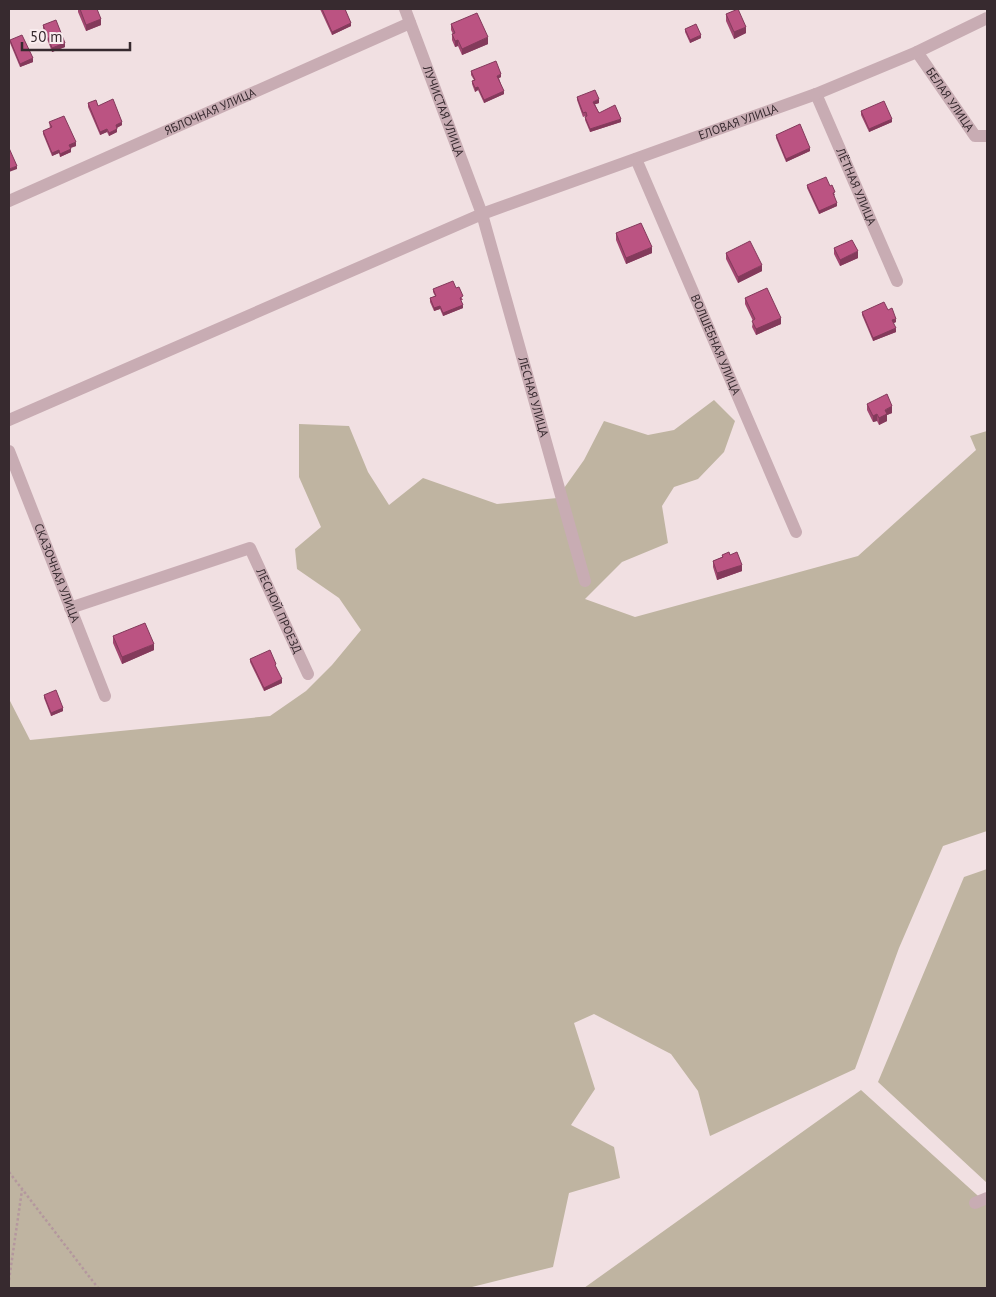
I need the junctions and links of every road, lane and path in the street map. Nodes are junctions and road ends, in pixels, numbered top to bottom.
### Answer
1 (405, 9) edge
2 (987, 18) edge
3 (410, 23) junction
4 (917, 52) junction
5 (816, 94) junction
6 (987, 136) edge
7 (636, 159) junction
8 (9, 201) edge
9 (482, 214) junction
10 (897, 281) dead end
11 (9, 420) edge
12 (9, 451) edge
13 (796, 532) dead end
14 (585, 581) dead end
15 (70, 608) junction
16 (308, 674) dead end
17 (105, 696) dead end
18 (9, 1172) edge
19 (22, 1189) junction
20 (987, 1198) edge
21 (975, 1203) dead end
22 (9, 1280) edge
23 (98, 1288) edge

1 - 3 street, ЛУЧИСТАЯ УЛИЦА
2 - 4 street, ЕЛОВАЯ УЛИЦА
3 - 8 street, ЯБЛОЧНАЯ УЛИЦА
3 - 9 street, ЛУЧИСТАЯ УЛИЦА
4 - 5 street, ЕЛОВАЯ УЛИЦА
4 - 6 street, БЕЛАЯ УЛИЦА
5 - 7 street, ЕЛОВАЯ УЛИЦА
5 - 10 street, ЛЁТНАЯ УЛИЦА
7 - 9 street, ЕЛОВАЯ УЛИЦА
7 - 13 street, ВОЛШЕБНАЯ УЛИЦА
9 - 11 street, ЕЛОВАЯ УЛИЦА
9 - 14 street, ЛЕСНАЯ УЛИЦА
12 - 15 street, СКАЗОЧНАЯ УЛИЦА
15 - 16 street, ЛЕСНОЙ ПРОЕЗД
15 - 17 street, СКАЗОЧНАЯ УЛИЦА
18 - 19 path
19 - 22 path
19 - 23 path
20 - 21 street

